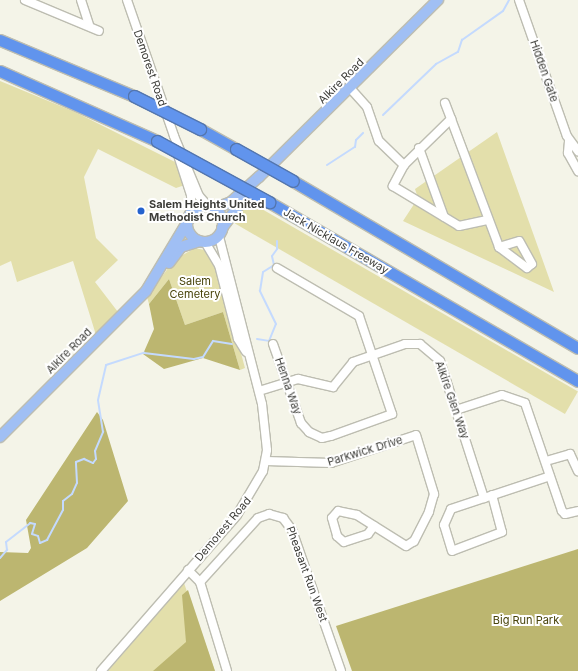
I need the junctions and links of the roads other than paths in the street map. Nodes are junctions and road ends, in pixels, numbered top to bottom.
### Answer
1 (25, 0) edge
2 (81, 0) edge
3 (127, 0) edge
4 (438, 0) edge
5 (519, 0) edge
6 (89, 25) junction
7 (100, 31) dead end
8 (0, 40) edge
9 (0, 71) edge
10 (350, 88) junction
11 (446, 103) dead end
12 (451, 119) junction
13 (174, 136) junction
14 (569, 141) junction
15 (419, 148) junction
16 (578, 151) edge
17 (404, 165) junction
18 (578, 171) edge
19 (259, 177) junction
20 (211, 208) junction
21 (190, 217) junction
22 (444, 217) junction
23 (488, 220) junction
24 (221, 232) junction
25 (202, 242) junction
26 (499, 247) dead end
27 (277, 268) dead end
28 (153, 281) junction
29 (273, 344) dead end
30 (578, 348) edge
31 (373, 354) junction
32 (249, 358) junction
33 (286, 382) junction
34 (578, 382) edge
35 (259, 391) junction
36 (456, 410) junction
37 (0, 437) edge
38 (546, 461) junction
39 (266, 462) junction
40 (578, 470) edge
41 (550, 476) junction
42 (488, 496) junction
43 (578, 511) edge
44 (374, 526) junction
45 (188, 570) junction
46 (200, 582) junction
47 (101, 671) edge
48 (227, 671) edge
49 (341, 671) edge

1 - 6 street
2 - 6 street
3 - 13 street, Demorest Road
4 - 10 main road, Alkire Road
5 - 14 street, Hidden Gate
6 - 7 street
8 - 30 highway, bridge
9 - 34 highway, Jack Nicklaus Freeway, bridge
10 - 17 street
10 - 19 main road, Alkire Road
11 - 12 street
12 - 15 street
12 - 23 street
13 - 20 street, Demorest Road
13 - 21 street, Demorest Road
14 - 16 street, Hidden Gate
14 - 18 street, Hidden Gate
15 - 17 street
15 - 22 street
17 - 22 street
19 - 20 main road, Alkire Road
19 - 24 main road, Alkire Road
20 - 21 main road
20 - 24 main road
21 - 25 main road
21 - 28 main road, Alkire Road
22 - 23 street
23 - 26 street
24 - 25 main road
24 - 32 street, Demorest Road
25 - 28 main road, Alkire Road
25 - 32 street, Demorest Road
27 - 31 street
28 - 37 main road, Alkire Road
29 - 33 street, Henna Way
31 - 33 street, Alkire Glen Way
31 - 33 street, Henna Way
31 - 36 street, Alkire Glen Way
32 - 35 street, Demorest Road
33 - 35 street, Alkire Glen Way
35 - 39 street, Demorest Road
36 - 38 street
36 - 42 street, Alkire Glen Way
38 - 40 street
38 - 41 street
39 - 44 street, Parkwick Drive
39 - 45 street, Demorest Road
41 - 42 street
41 - 43 street
42 - 42 street, Alkire Glen Way
44 - 44 street
45 - 46 street
45 - 47 street, Demorest Road
46 - 48 street
46 - 49 street, Pheasant Run West

